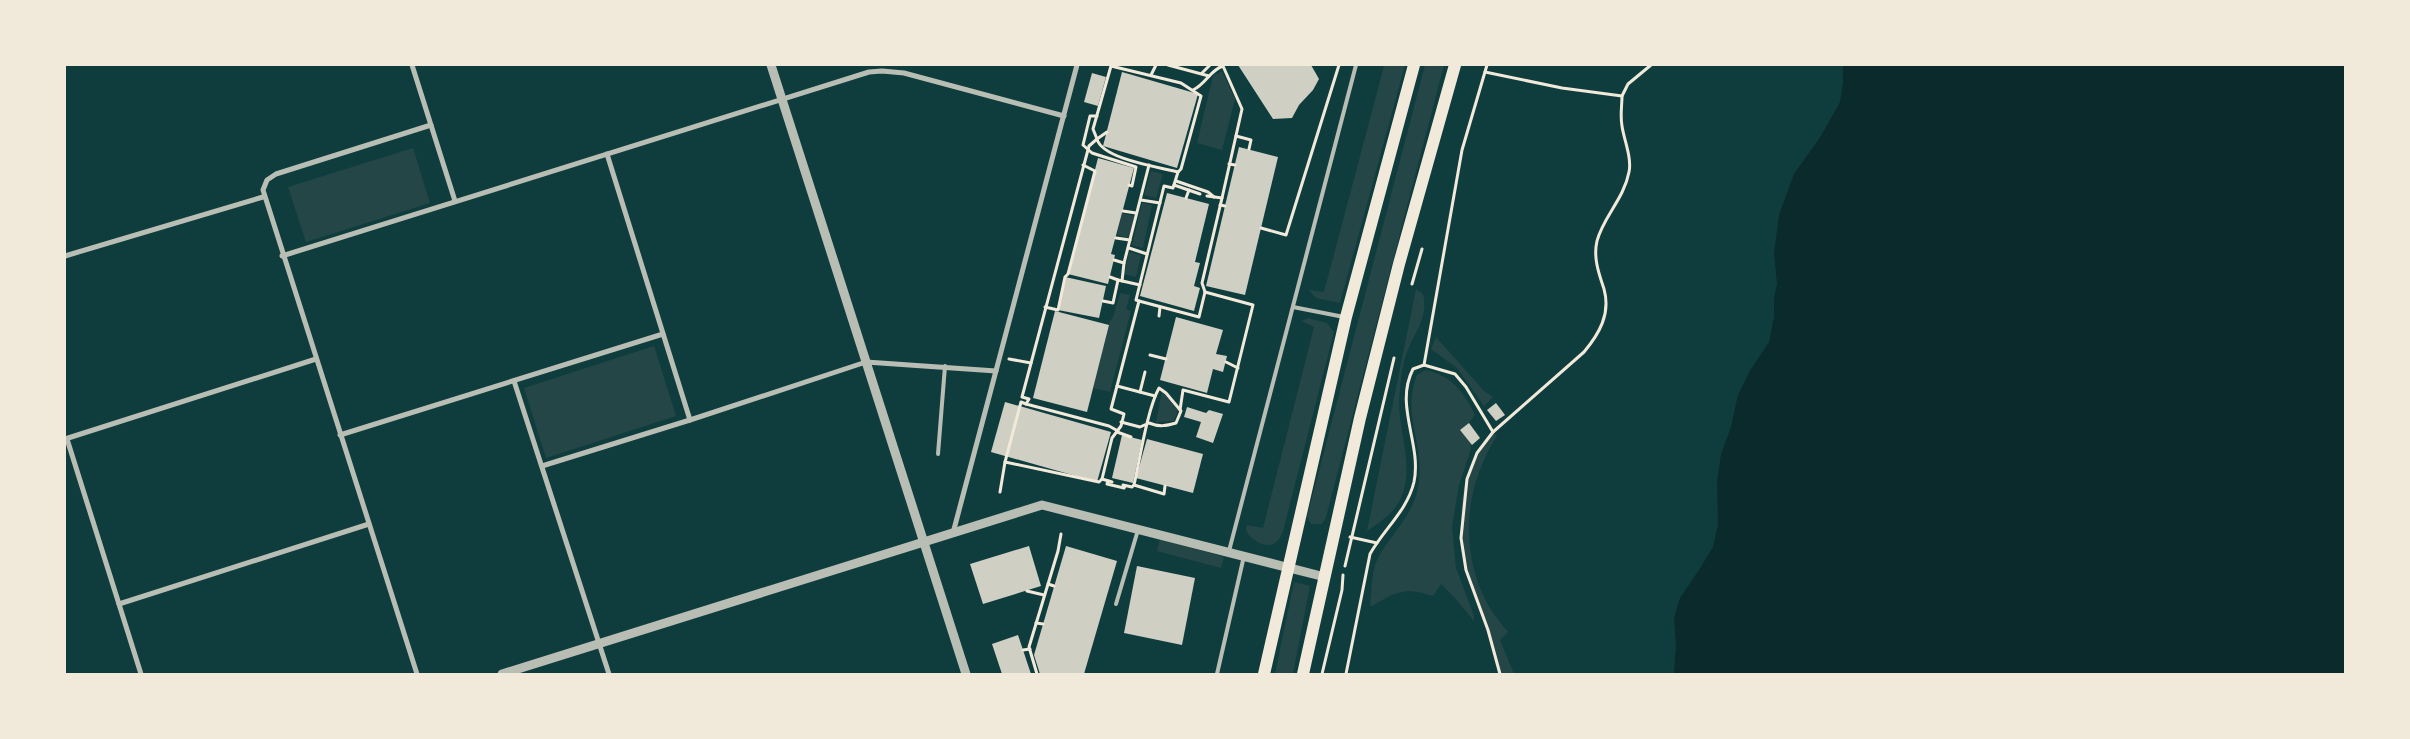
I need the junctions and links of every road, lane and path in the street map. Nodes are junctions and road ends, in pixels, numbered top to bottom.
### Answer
1 (412, 65) edge
2 (771, 65) edge
3 (1077, 65) edge
4 (1156, 65) edge
5 (1168, 65) edge
6 (1210, 65) edge
7 (1338, 65) edge
8 (1356, 65) edge
9 (1414, 65) edge
10 (1455, 65) edge
11 (1488, 65) edge
12 (1651, 65) edge
13 (1223, 66) edge
14 (1485, 72) junction
15 (1202, 73) junction
16 (1151, 75) junction
17 (1209, 76) junction
18 (1192, 91) junction
19 (1622, 96) junction
20 (782, 98) junction
21 (1064, 116) junction
22 (1097, 116) junction
23 (431, 125) junction
24 (1107, 132) dead end
25 (1236, 136) junction
26 (1097, 139) junction
27 (1087, 149) junction
28 (1249, 149) dead end
29 (607, 154) junction
30 (1229, 164) junction
31 (1084, 165) junction
32 (1149, 165) junction
33 (1235, 165) dead end
34 (1178, 172) junction
35 (1176, 181) junction
36 (1129, 185) dead end
37 (1174, 185) junction
38 (1189, 190) junction
39 (1200, 194) dead end
40 (1207, 196) dead end
41 (263, 197) junction
42 (1214, 197) junction
43 (1186, 198) dead end
44 (1222, 198) junction
45 (1141, 200) junction
46 (456, 201) junction
47 (1160, 203) junction
48 (1220, 205) junction
49 (1225, 206) dead end
50 (1123, 211) dead end
51 (1136, 213) junction
52 (1261, 228) dead end
53 (1116, 238) dead end
54 (1130, 240) junction
55 (1422, 247) dead end
56 (1129, 248) junction
57 (1147, 254) junction
58 (65, 256) edge
59 (282, 256) junction
60 (1114, 260) dead end
61 (1124, 263) junction
62 (1110, 277) dead end
63 (1120, 280) junction
64 (1412, 285) dead end
65 (1140, 286) junction
66 (1205, 292) junction
67 (1103, 301) dead end
68 (1139, 301) junction
69 (1160, 306) junction
70 (1293, 306) junction
71 (1045, 307) junction
72 (1159, 316) dead end
73 (1346, 317) junction
74 (663, 334) junction
75 (1395, 353) dead end
76 (1150, 355) dead end
77 (316, 359) junction
78 (1006, 359) dead end
79 (1166, 359) dead end
80 (866, 362) junction
81 (1226, 362) dead end
82 (1031, 363) junction
83 (1424, 365) junction
84 (945, 366) junction
85 (1238, 368) junction
86 (996, 371) junction
87 (1145, 372) dead end
88 (514, 381) junction
89 (1117, 386) junction
90 (1140, 392) junction
91 (1154, 396) junction
92 (1026, 404) junction
93 (1180, 410) junction
94 (1184, 414) dead end
95 (1179, 416) junction
96 (690, 420) junction
97 (1121, 422) junction
98 (1148, 423) junction
99 (1118, 431) junction
100 (1493, 432) junction
101 (340, 435) junction
102 (1131, 438) dead end
103 (66, 439) edge
104 (938, 454) dead end
105 (1006, 462) junction
106 (542, 466) junction
107 (1102, 479) junction
108 (1120, 484) dead end
109 (1134, 485) junction
110 (1125, 486) junction
111 (1165, 486) dead end
112 (1000, 492) dead end
113 (369, 524) junction
114 (1138, 529) junction
115 (953, 533) junction
116 (1335, 533) junction
117 (1062, 534) dead end
118 (1352, 538) junction
119 (922, 542) junction
120 (1377, 542) junction
121 (1228, 552) junction
122 (1244, 556) junction
123 (1288, 567) junction
124 (1326, 577) junction
125 (1048, 584) junction
126 (1054, 586) dead end
127 (1027, 591) dead end
128 (1044, 595) junction
129 (119, 604) junction
130 (1116, 604) dead end
131 (1036, 622) junction
132 (1043, 624) dead end
133 (599, 643) junction
134 (1023, 650) dead end
135 (1030, 650) junction
136 (141, 674) edge
137 (417, 674) edge
138 (502, 674) edge
139 (609, 674) edge
140 (966, 674) edge
141 (1037, 674) edge
142 (1217, 674) edge
143 (1264, 674) edge
144 (1303, 674) edge
145 (1322, 674) edge
146 (1346, 674) edge
147 (1500, 674) edge

1 - 23 street
2 - 20 street
3 - 21 street
4 - 16 path
5 - 15 path
6 - 15 path
7 - 52 path
8 - 70 lane
9 - 73 main road
10 - 116 main road
11 - 14 path
12 - 19 path
13 - 17 path
13 - 25 path
14 - 19 path
14 - 83 path
15 - 17 path
16 - 18 path
16 - 22 path
17 - 18 path
18 - 34 path
19 - 100 path
20 - 21 street
20 - 29 street
20 - 80 street
21 - 86 street
22 - 26 path
22 - 27 path
23 - 41 street
23 - 46 street
24 - 26 path
25 - 28 path
25 - 30 path
26 - 27 path
26 - 32 path
27 - 31 path
27 - 36 path
29 - 46 street
29 - 74 street
30 - 33 path
30 - 44 path
31 - 71 path
31 - 71 path
32 - 34 path
32 - 45 path
34 - 35 path
35 - 37 path
35 - 42 path
37 - 38 path
37 - 47 path
38 - 39 path
38 - 43 path
40 - 42 path
41 - 58 street
41 - 59 street
42 - 44 path
44 - 48 path
45 - 47 path
45 - 51 path
46 - 59 street
47 - 57 path
48 - 49 path
48 - 66 path
50 - 51 path
51 - 54 path
53 - 54 path
54 - 56 path
55 - 64 path
56 - 57 path
56 - 61 path
57 - 65 path
59 - 77 street
60 - 61 path
61 - 63 path
62 - 63 path
63 - 65 path
63 - 67 path
65 - 68 path
66 - 69 path
66 - 85 path
68 - 69 path
68 - 89 path
69 - 72 path
70 - 73 lane
70 - 121 lane
71 - 82 path
73 - 123 main road
74 - 88 street
74 - 96 street
75 - 118 path
76 - 79 path
77 - 101 street
77 - 103 street
78 - 82 path
80 - 84 street
80 - 96 street
80 - 119 street
81 - 85 path
82 - 92 path
83 - 100 path
83 - 120 path
84 - 86 street
84 - 104 lane
85 - 93 path
86 - 115 street
87 - 90 path
88 - 101 street
88 - 106 street
89 - 90 path
89 - 97 path
90 - 91 path
91 - 93 path
91 - 98 path
92 - 99 path
92 - 105 path
93 - 95 path
94 - 95 path
95 - 98 path
96 - 106 street
97 - 98 path
97 - 99 path
98 - 109 path
99 - 102 path
99 - 107 path
100 - 147 path
101 - 113 street
103 - 129 street
105 - 107 path
105 - 112 path
106 - 133 street
107 - 110 path
108 - 110 path
109 - 110 path
109 - 111 path
113 - 129 street
113 - 137 street
114 - 115 street
114 - 121 street
114 - 130 lane
115 - 119 street
116 - 118 path
116 - 124 main road
117 - 125 path
118 - 120 path
118 - 145 path
119 - 133 street
119 - 140 street
120 - 146 path
121 - 122 street
122 - 123 street
122 - 142 lane
123 - 124 street
123 - 143 main road
124 - 144 main road
125 - 126 path
125 - 128 path
127 - 128 path
128 - 131 path
129 - 136 street
131 - 132 path
131 - 135 path
133 - 138 street
133 - 139 street
134 - 135 path
135 - 141 path

